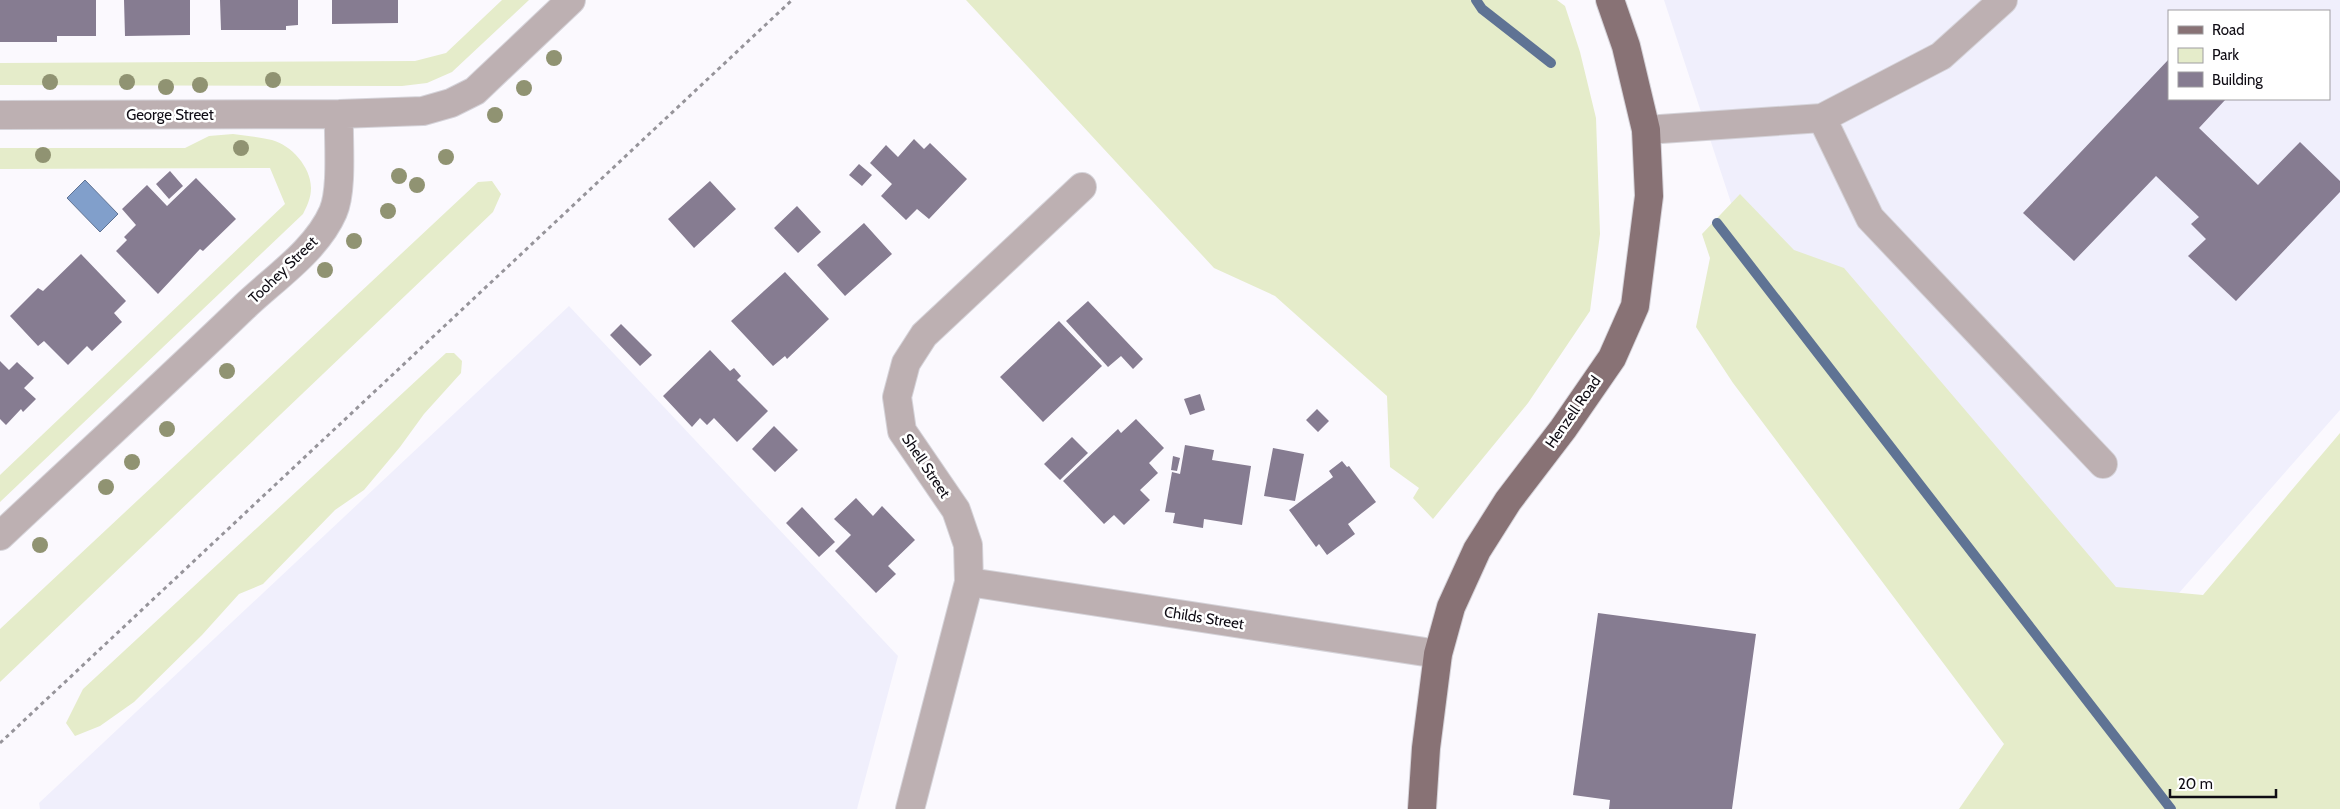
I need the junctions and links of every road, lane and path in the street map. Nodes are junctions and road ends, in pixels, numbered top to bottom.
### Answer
1 (571, 0) edge
2 (792, 0) edge
3 (1610, 0) edge
4 (2004, 0) edge
5 (339, 114) junction
6 (0, 115) edge
7 (1822, 118) junction
8 (1646, 130) junction
9 (1082, 187) dead end
10 (2103, 464) dead end
11 (0, 536) edge
12 (969, 582) junction
13 (1438, 654) junction
14 (0, 743) edge
15 (910, 809) edge
16 (1422, 809) edge

1 - 5 street
2 - 14 path
3 - 8 main road, Henzell Road
4 - 7 street
5 - 6 street, George Street
5 - 11 street, Toohey Street
7 - 8 street
7 - 10 street
8 - 13 main road, Henzell Road
9 - 12 street, Shell Street
12 - 13 street, Childs Street
12 - 15 street, Shell Street
13 - 16 main road, Henzell Road

